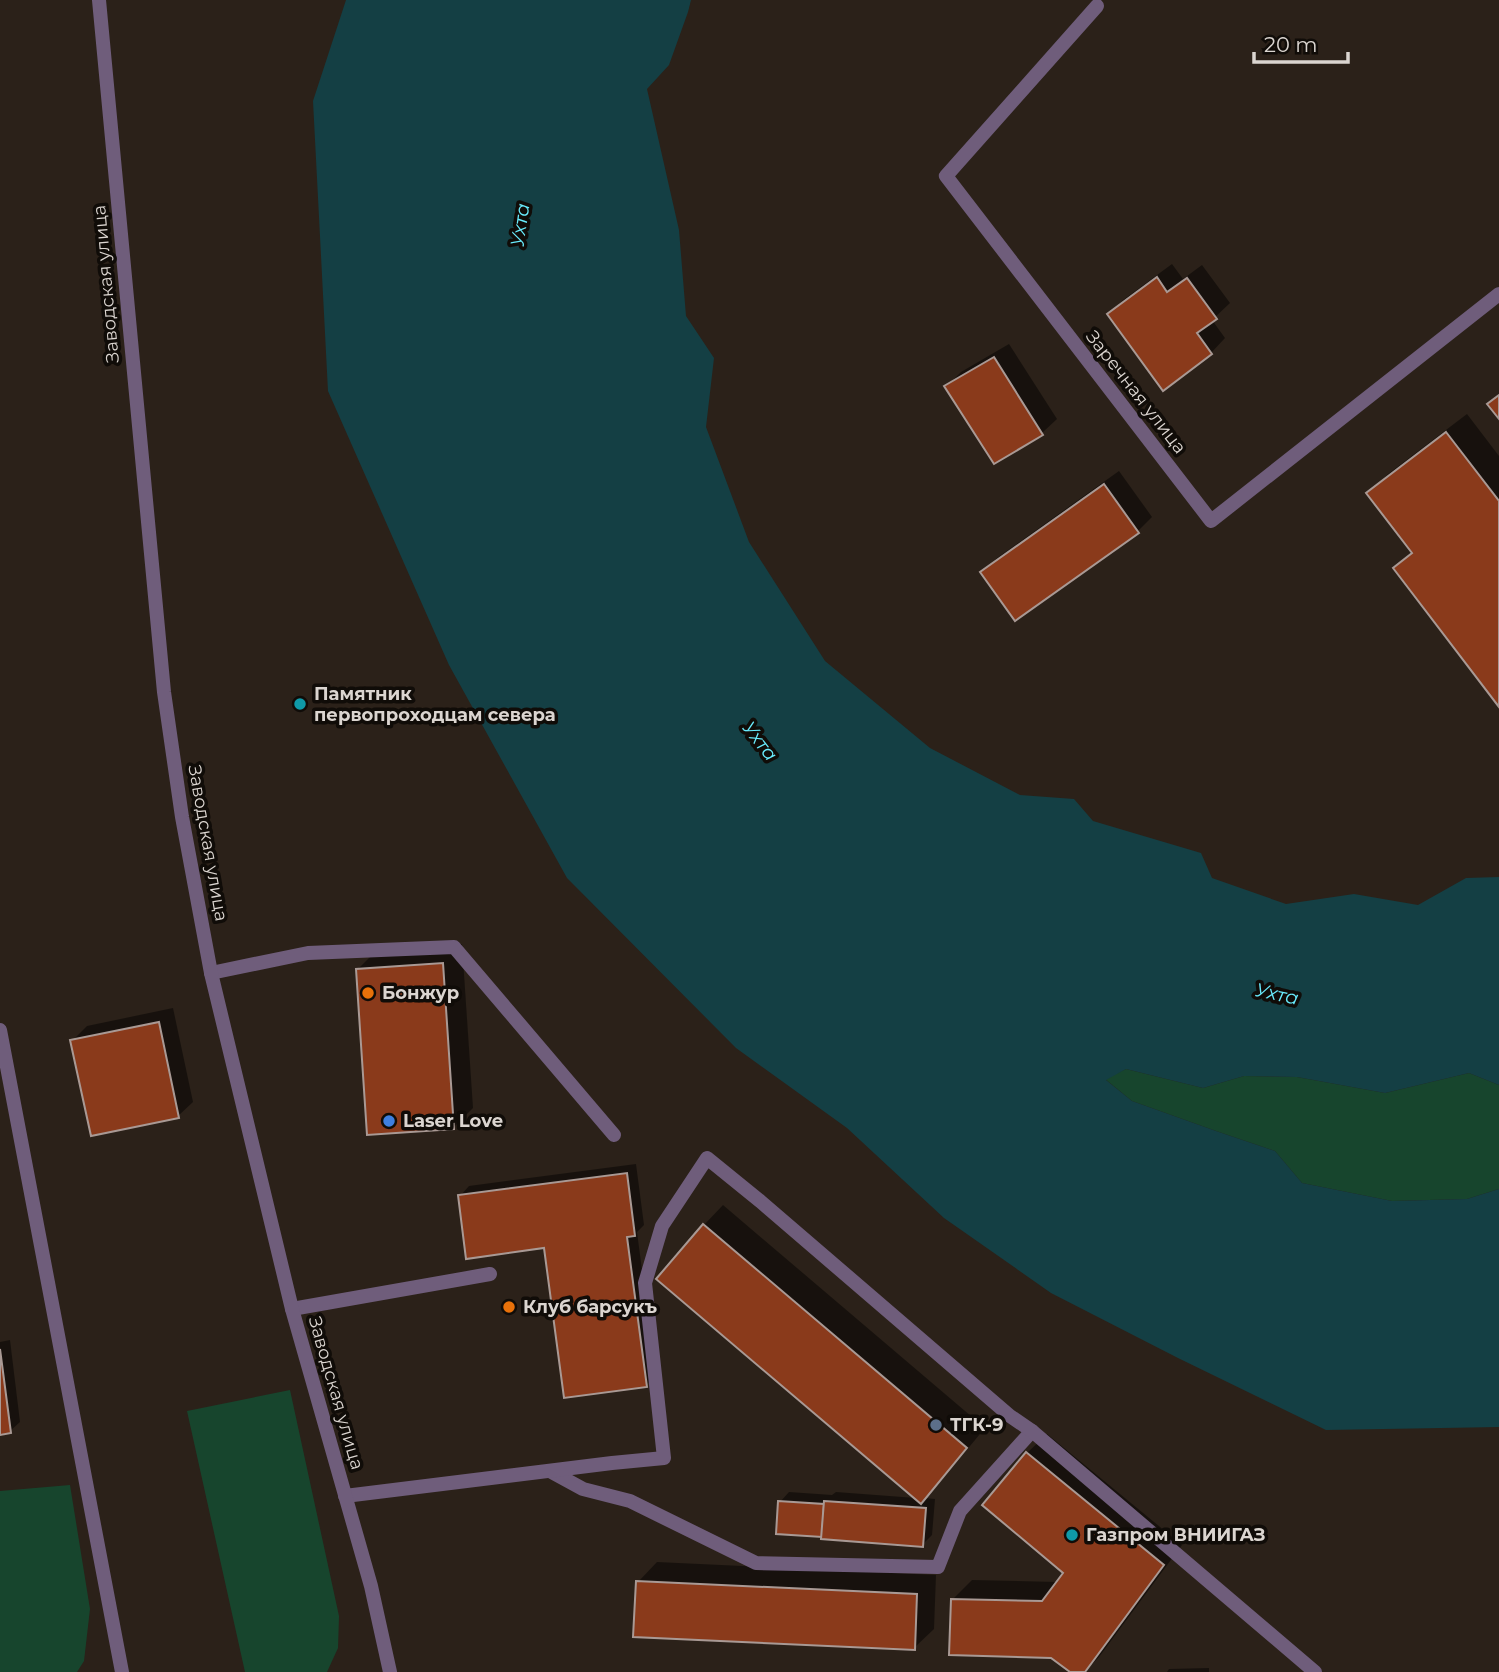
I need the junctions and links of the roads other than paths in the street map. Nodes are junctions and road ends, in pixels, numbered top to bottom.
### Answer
1 (99, 0) edge
2 (1097, 6) dead end
3 (1499, 294) edge
4 (211, 973) junction
5 (0, 1030) edge
6 (614, 1135) dead end
7 (490, 1274) dead end
8 (292, 1309) junction
9 (1032, 1431) junction
10 (550, 1471) junction
11 (345, 1496) junction
12 (122, 1672) edge
13 (390, 1672) edge
14 (1315, 1672) edge

1 - 4 street, Заводская улица
2 - 3 street, Заречная улица
4 - 6 street
4 - 8 street, Заводская улица
5 - 12 street
7 - 8 street
8 - 11 street, Заводская улица
9 - 10 street
9 - 10 street
9 - 14 street
10 - 11 street
11 - 13 street, Заводская улица

